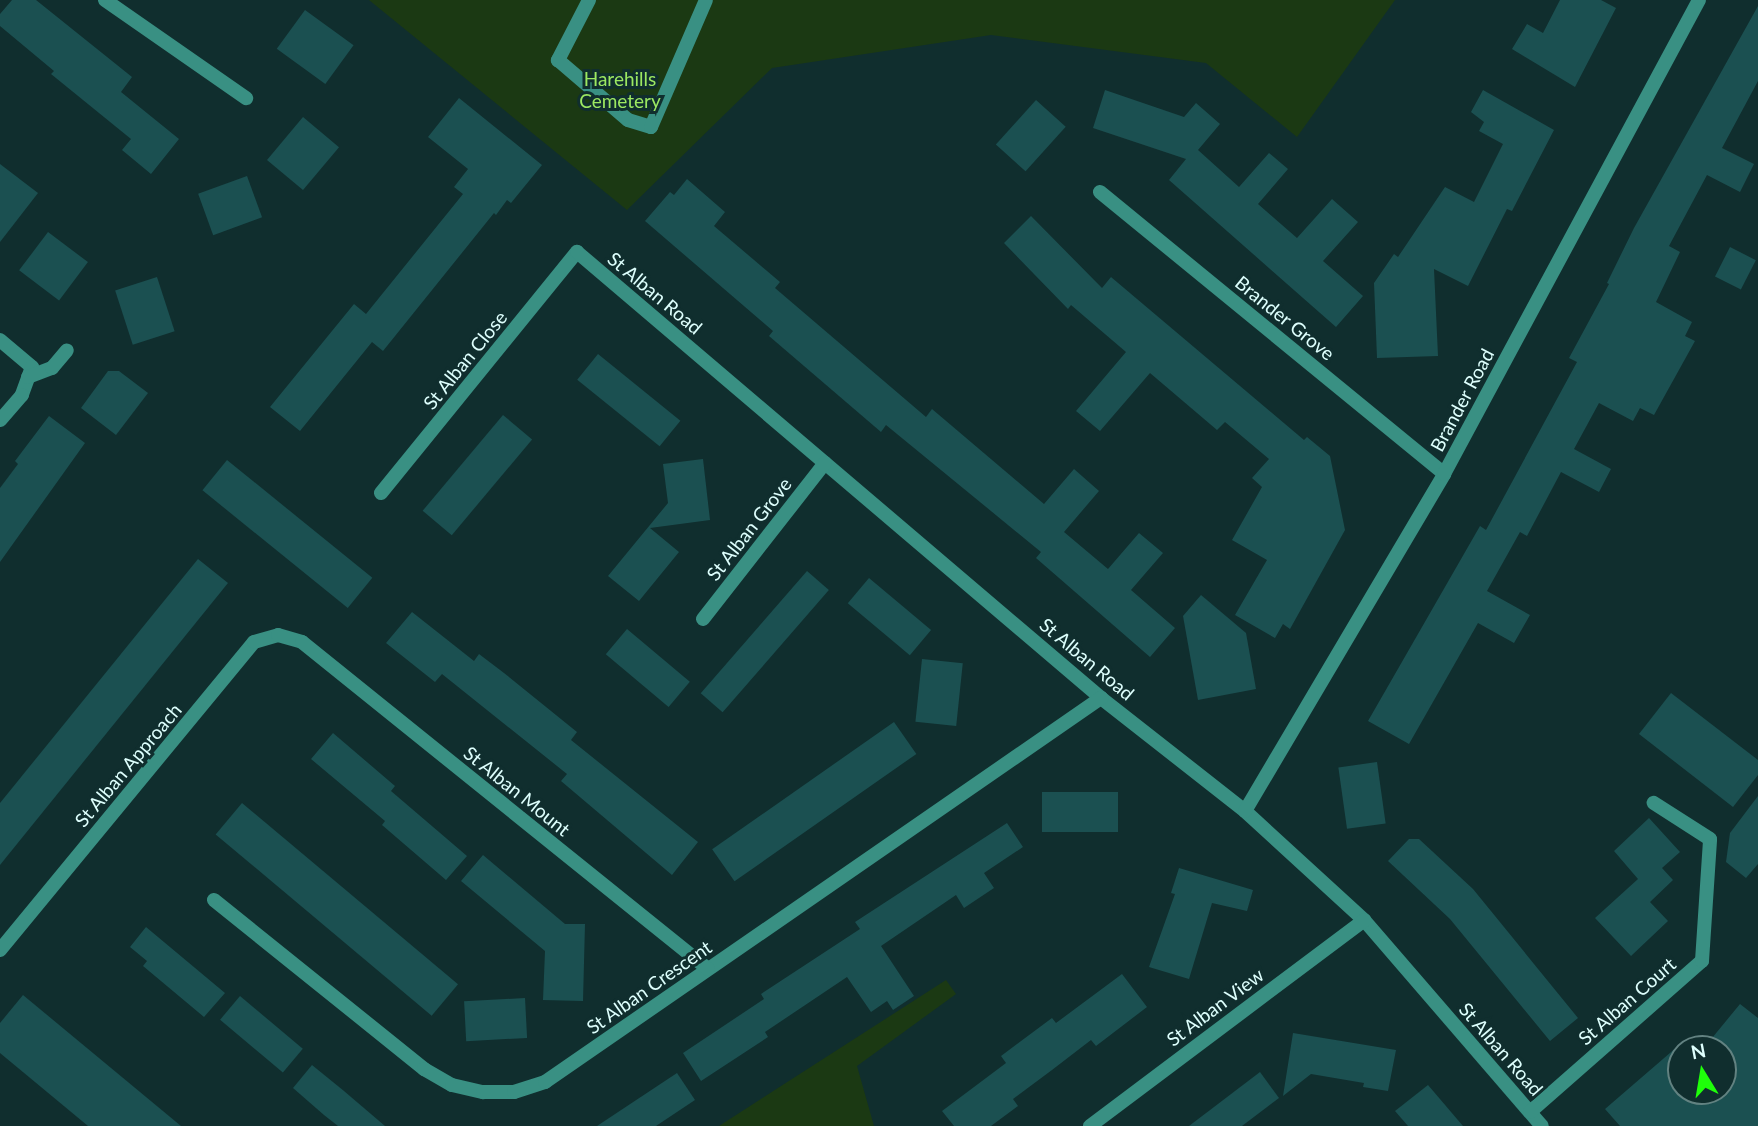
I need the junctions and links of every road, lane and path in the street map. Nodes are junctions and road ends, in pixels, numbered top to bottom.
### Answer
1 (105, 0) edge
2 (589, 0) edge
3 (706, 0) edge
4 (1699, 0) edge
5 (246, 98) dead end
6 (1100, 192) dead end
7 (578, 252) joint
8 (0, 340) edge
9 (67, 350) dead end
10 (28, 377) junction
11 (0, 420) edge
12 (825, 463) junction
13 (1444, 474) junction
14 (381, 493) dead end
15 (703, 620) dead end
16 (302, 642) joint
17 (1101, 698) junction
18 (1654, 803) dead end
19 (1245, 811) junction
20 (214, 900) dead end
21 (1364, 920) junction
22 (0, 950) edge
23 (708, 969) junction
24 (1530, 1112) junction
25 (1090, 1126) edge
26 (1542, 1126) edge

1 - 5 street
2 - 3 street
4 - 13 street, Brander Road
6 - 13 street, Brander Grove
7 - 12 street, St Alban Road
7 - 14 street, St Alban Close
8 - 10 street
9 - 10 street
10 - 11 street
12 - 15 street, St Alban Grove
12 - 17 street, St Alban Road
13 - 19 street, Brander Road
16 - 22 street, St Alban Approach
16 - 23 street, St Alban Mount
17 - 19 street, St Alban Road
17 - 23 street, St Alban Crescent
18 - 24 street, St Alban Court
19 - 21 street, St Alban Road
20 - 23 street, St Alban Crescent
21 - 24 street, St Alban Road
21 - 25 street, St Alban View
24 - 26 street, St Alban Road

